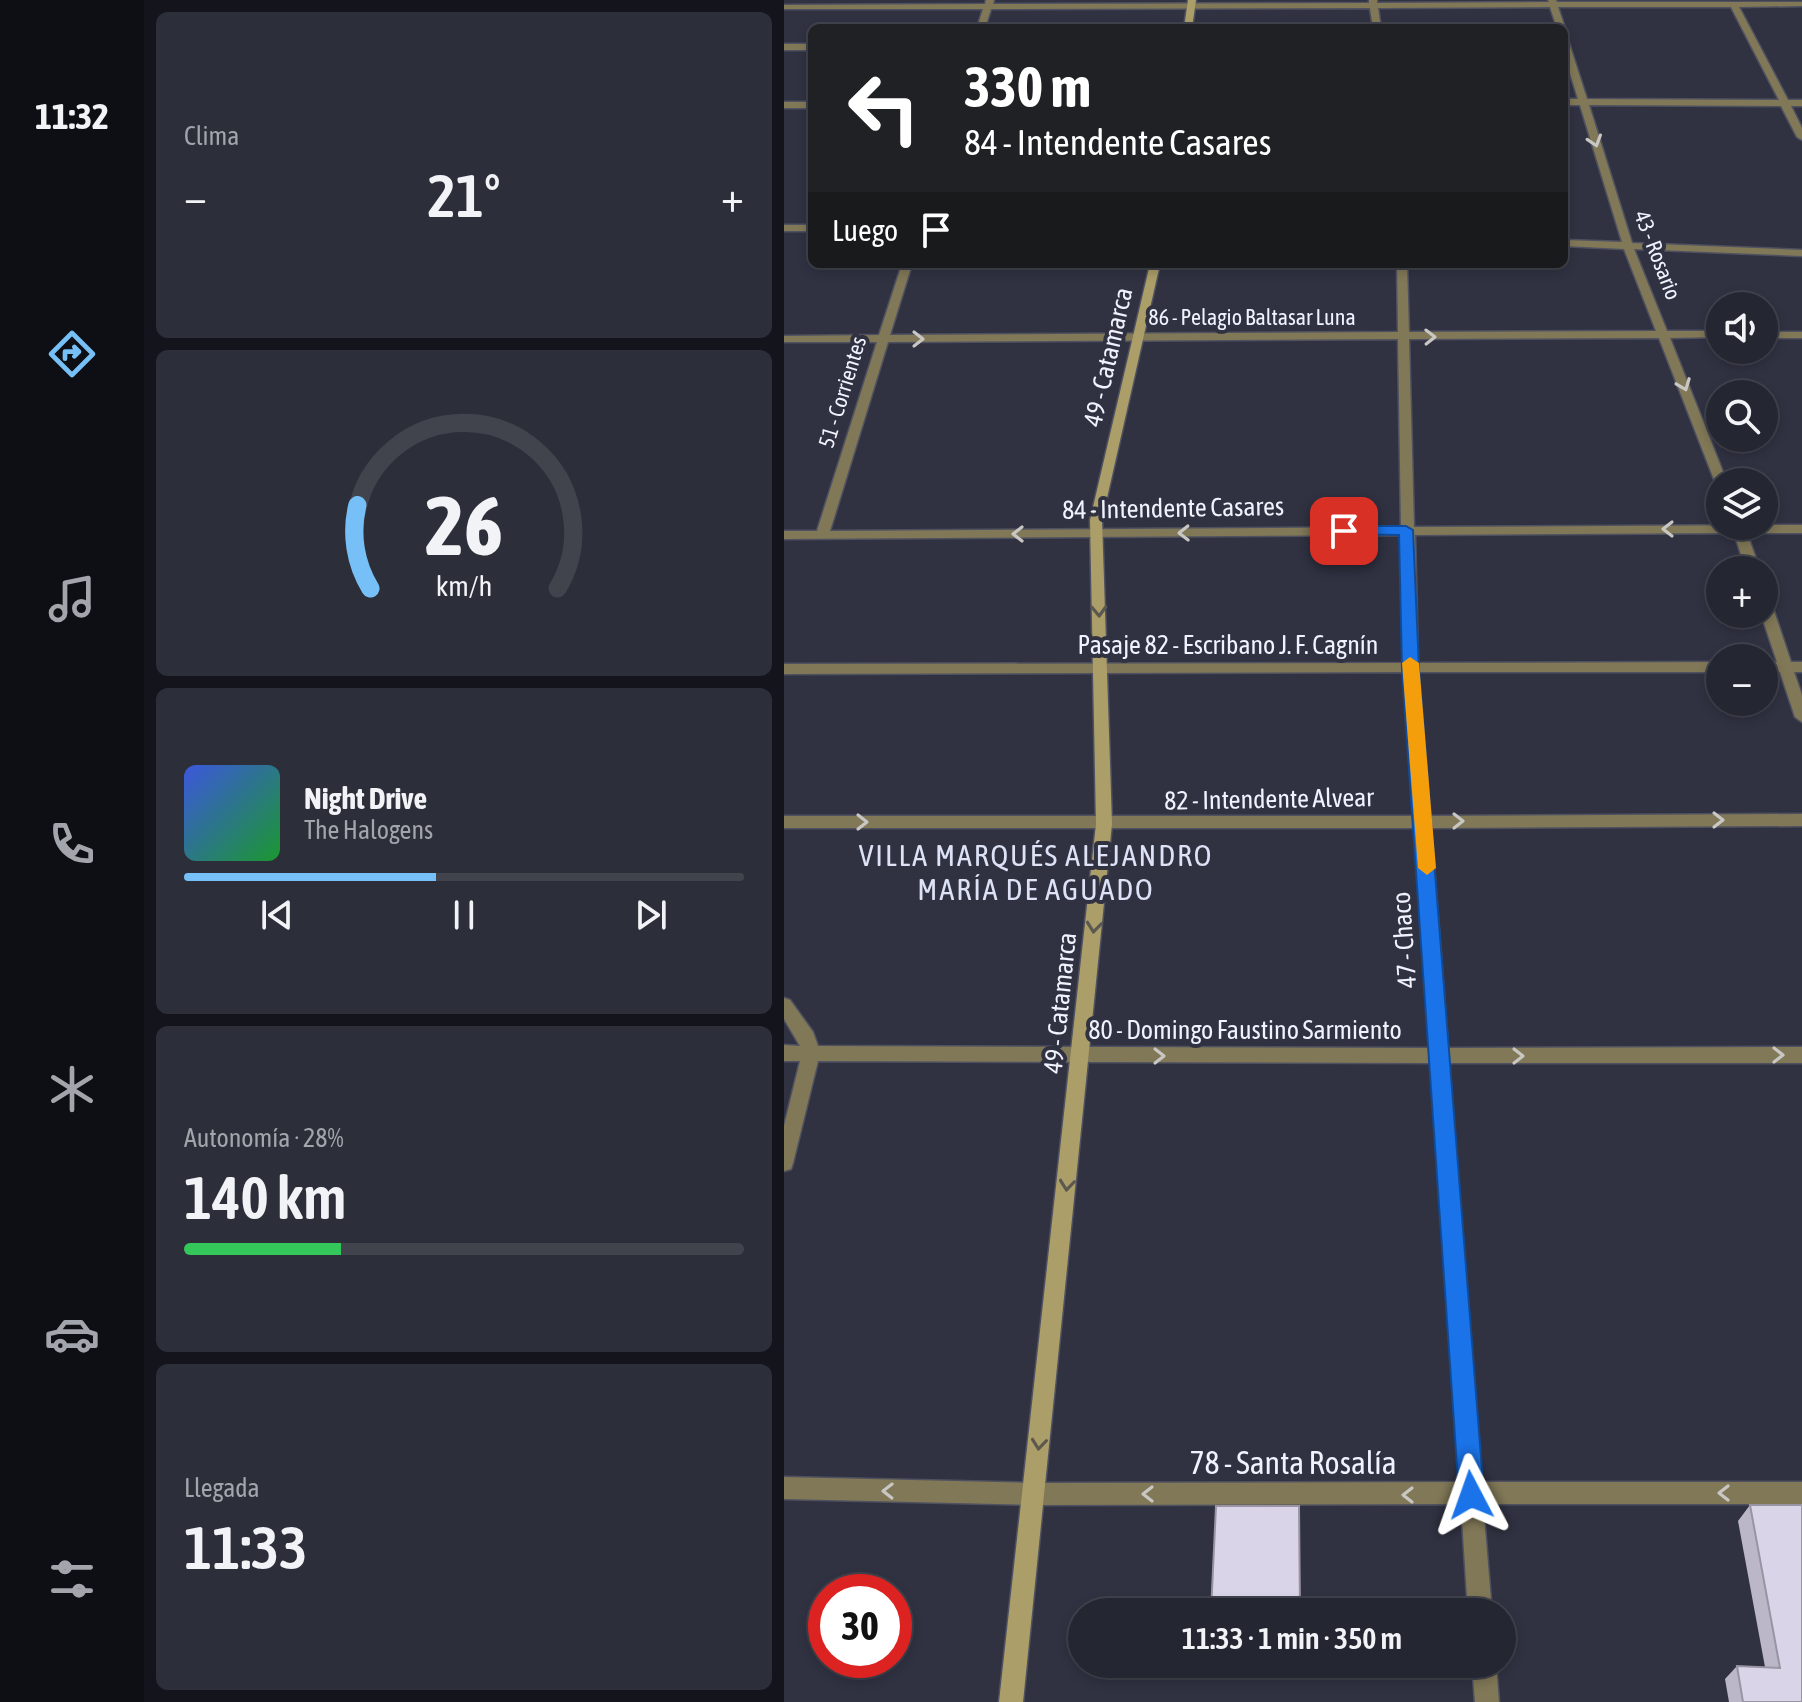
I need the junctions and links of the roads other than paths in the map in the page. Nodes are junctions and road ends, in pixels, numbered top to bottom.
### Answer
1 (1469, 1) edge
2 (1373, 2) edge
3 (1553, 2) edge
4 (1734, 2) edge
5 (989, 3) edge
6 (1192, 3) edge
7 (1802, 4) edge
8 (786, 6) edge
9 (982, 24) edge
10 (1189, 24) edge
11 (1376, 24) edge
12 (1560, 24) edge
13 (784, 47) edge
14 (808, 47) edge
15 (1568, 54) edge
16 (1568, 102) edge
17 (1582, 102) junction
18 (1784, 103) junction
19 (1802, 103) edge
20 (784, 105) edge
21 (808, 105) edge
22 (1802, 137) edge
23 (784, 228) edge
24 (808, 228) edge
25 (1568, 243) edge
26 (1628, 246) junction
27 (1802, 253) edge
28 (906, 268) edge
29 (1154, 268) edge
30 (1402, 268) edge
31 (1665, 334) junction
32 (1706, 334) edge
33 (1778, 335) edge
34 (1802, 335) edge
35 (1139, 337) junction
36 (1402, 338) junction
37 (784, 339) edge
38 (883, 339) junction
39 (1716, 468) edge
40 (1706, 527) edge
41 (1778, 528) edge
42 (1802, 529) edge
43 (1406, 530) junction
44 (1096, 533) junction
45 (784, 535) edge
46 (822, 535) junction
47 (1773, 628) edge
48 (1706, 667) edge
49 (1778, 667) edge
50 (1786, 667) junction
51 (1802, 667) edge
52 (1102, 668) junction
53 (784, 669) edge
54 (1411, 669) junction
55 (1802, 717) edge
56 (1802, 820) edge
57 (1424, 821) junction
58 (784, 822) edge
59 (1104, 824) junction
60 (784, 1005) edge
61 (784, 1053) edge
62 (811, 1054) junction
63 (1802, 1055) edge
64 (1081, 1056) junction
65 (1440, 1057) junction
66 (784, 1163) edge
67 (784, 1488) edge
68 (1802, 1493) edge
69 (1034, 1494) junction
70 (1471, 1495) junction
71 (1479, 1598) edge
72 (1485, 1678) edge
73 (1011, 1702) edge
74 (1487, 1702) edge

1 - 2 street
1 - 3 street
2 - 6 street
2 - 11 street
3 - 4 street
3 - 12 street
4 - 7 street
4 - 18 street
5 - 6 street
5 - 8 street
5 - 9 street
6 - 10 street
13 - 14 street
15 - 17 street, 43 - Rosario
16 - 17 street
17 - 18 street
17 -> 26 street, 43 - Rosario
18 - 19 street
18 - 22 street
20 - 21 street
23 - 24 street
25 - 26 street
26 - 27 street
26 - 31 street, 43 - Rosario
28 - 38 street, 51 - Corrientes
29 - 35 street, 49 - Catamarca
30 - 36 street, 47 - Chaco
31 - 32 street, 86 - Pelagio Baltasar Luna
36 -> 31 street, 86 - Pelagio Baltasar Luna
31 -> 39 street, 43 - Rosario
33 - 34 street
35 - 36 street, 86 - Pelagio Baltasar Luna
38 -> 35 street, 86 - Pelagio Baltasar Luna
35 - 44 street, 49 - Catamarca
36 - 43 street, 47 - Chaco
37 - 38 street, 86 - Pelagio Baltasar Luna
38 - 46 street, 51 - Corrientes
40 -> 43 street, 84 - Intendente Casares
41 - 42 street, 84 - Intendente Casares
43 -> 44 street, 84 - Intendente Casares
43 - 54 street, 47 - Chaco
44 -> 46 street, 84 - Intendente Casares
44 -> 52 street, 49 - Catamarca
45 - 46 street, 84 - Intendente Casares
47 - 50 street
48 - 54 street, Pasaje 82 - Escribano J. F. Cagnín
49 - 50 street
50 - 51 street
50 - 55 street
52 - 53 street, Pasaje 82 - Escribano J. F. Cagnín
52 - 54 street, Pasaje 82 - Escribano J. F. Cagnín
52 - 59 street, 49 - Catamarca
54 - 57 street, 47 - Chaco
57 -> 56 street, 82 - Intendente Alvear
57 - 59 street, 82 - Intendente Alvear
57 - 65 street, 47 - Chaco
58 -> 59 street, 82 - Intendente Alvear
59 -> 64 street, 49 - Catamarca
60 - 62 street
61 - 62 street, 80 - Domingo Faustino Sarmiento
62 - 64 street, 80 - Domingo Faustino Sarmiento
62 - 66 street
65 -> 63 street, 80 - Domingo Faustino Sarmiento
64 -> 65 street, 80 - Domingo Faustino Sarmiento
64 -> 69 street, 49 - Catamarca
65 - 70 street, 47 - Chaco
69 -> 67 street, 78 - Santa Rosalía
68 -> 70 street, 78 - Santa Rosalía
70 -> 69 street, 78 - Santa Rosalía
69 - 73 street, 49 - Catamarca
70 - 71 street, 47 - Chaco
72 - 74 street

